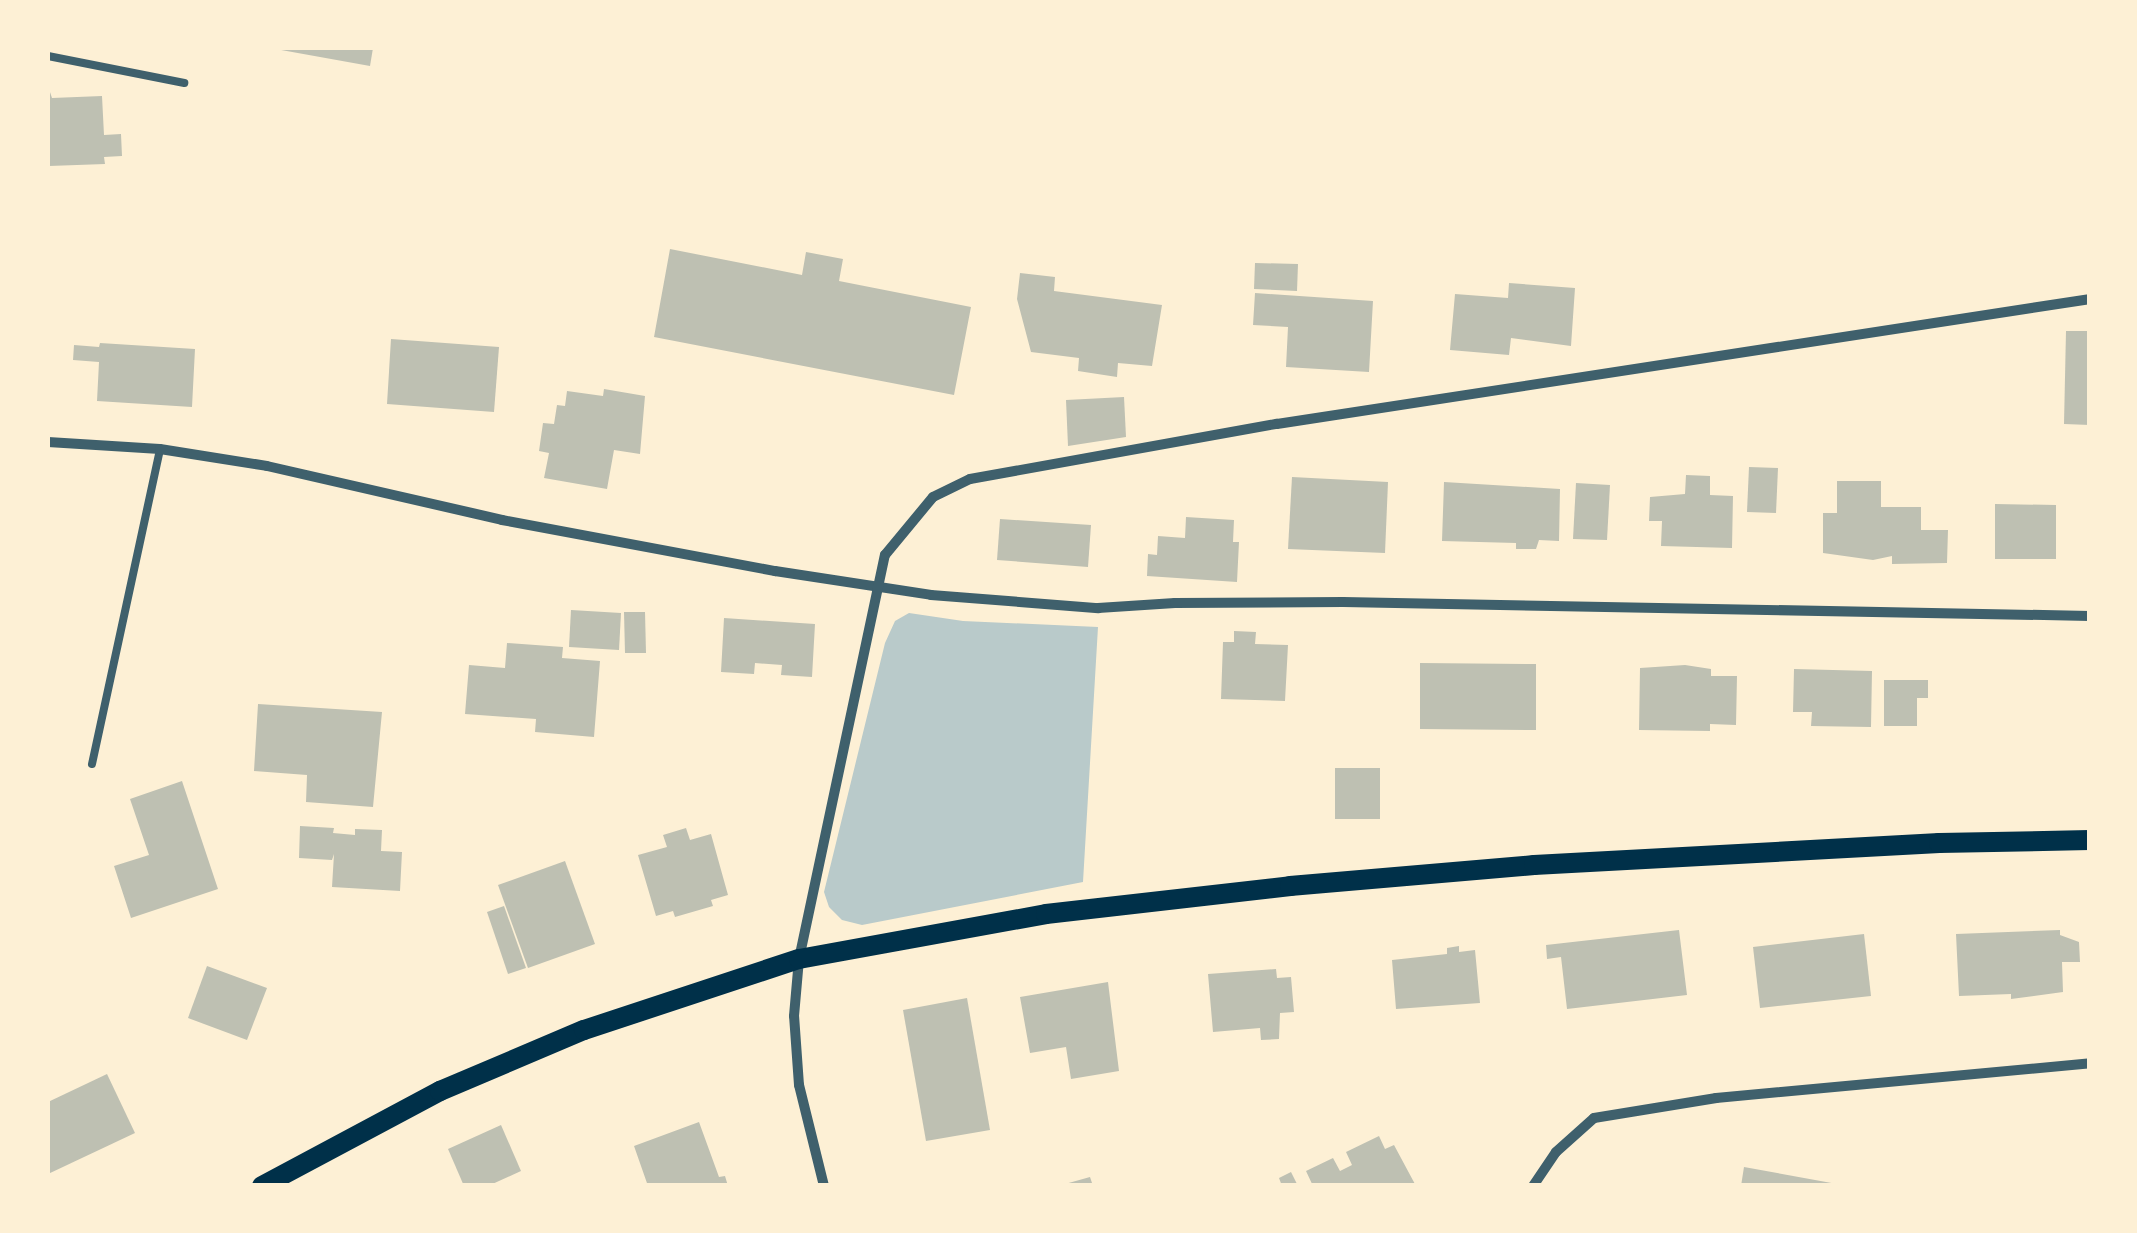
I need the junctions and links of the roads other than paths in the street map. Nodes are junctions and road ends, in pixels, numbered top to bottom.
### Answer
1 (48, 56) edge
2 (184, 83) dead end
3 (2090, 299) edge
4 (48, 442) edge
5 (160, 449) junction
6 (877, 588) junction
7 (2090, 616) edge
8 (92, 764) dead end
9 (2090, 840) edge
10 (800, 959) junction
11 (2090, 1064) edge
12 (262, 1186) edge
13 (824, 1186) edge
14 (1534, 1186) edge

1 - 2 lane
3 - 6 street
4 - 5 street
5 - 6 street
5 - 8 lane
6 - 7 street
6 - 10 street
9 - 10 main road
10 - 12 main road
10 - 13 street
11 - 14 street

